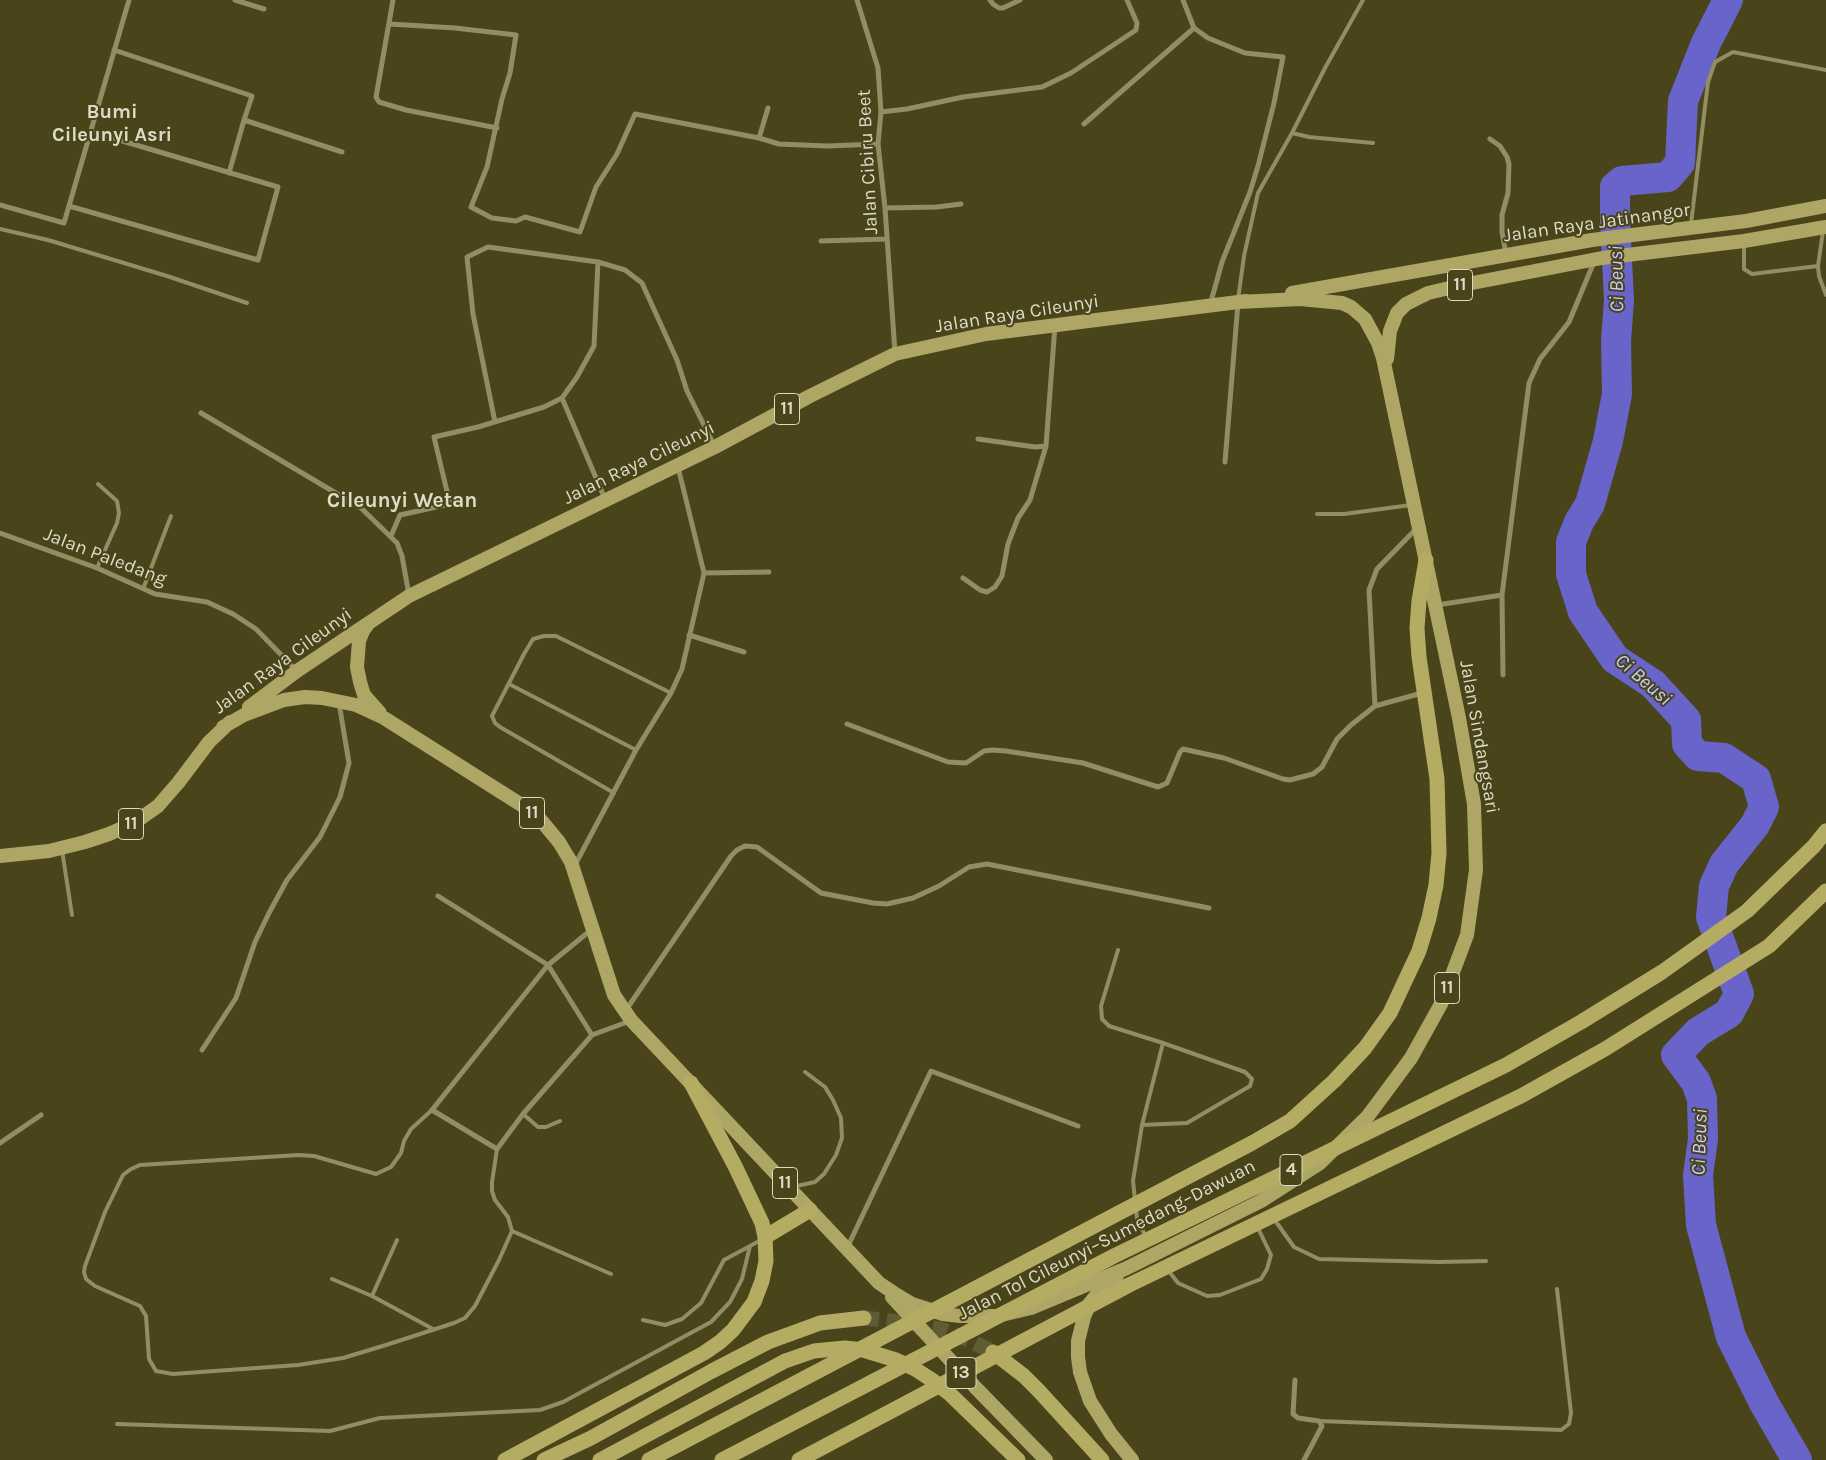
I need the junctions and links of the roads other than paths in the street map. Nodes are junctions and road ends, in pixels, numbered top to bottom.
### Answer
1 (129, 0) edge
2 (235, 0) edge
3 (393, 0) edge
4 (858, 0) edge
5 (990, 0) edge
6 (1020, 0) edge
7 (1128, 0) edge
8 (1183, 0) edge
9 (1364, 0) edge
10 (264, 9) dead end
11 (390, 24) junction
12 (1194, 28) junction
13 (114, 50) junction
14 (1826, 70) edge
15 (768, 108) dead end
16 (881, 112) junction
17 (244, 120) junction
18 (1084, 124) dead end
19 (497, 128) junction
20 (92, 132) junction
21 (1292, 133) junction
22 (759, 138) junction
23 (1490, 139) dead end
24 (1372, 143) dead end
25 (878, 144) junction
26 (342, 152) dead end
27 (228, 173) junction
28 (961, 204) dead end
29 (0, 205) edge
30 (69, 206) junction
31 (1826, 206) edge
32 (885, 208) junction
33 (1825, 228) edge
34 (0, 229) edge
35 (1690, 229) junction
36 (887, 239) junction
37 (821, 241) dead end
38 (1744, 241) junction
39 (1506, 255) junction
40 (1598, 258) junction
41 (598, 262) junction
42 (1818, 266) junction
43 (1373, 278) joint
44 (1826, 295) edge
45 (1238, 302) junction
46 (247, 304) dead end
47 (1210, 305) junction
48 (1055, 325) junction
49 (895, 354) junction
50 (1389, 385) junction
51 (562, 398) junction
52 (201, 414) dead end
53 (495, 422) junction
54 (978, 439) dead end
55 (1046, 446) junction
56 (715, 447) junction
57 (1225, 462) dead end
58 (677, 466) junction
59 (98, 484) dead end
60 (605, 501) junction
61 (1414, 504) junction
62 (1317, 514) dead end
63 (171, 516) dead end
64 (1418, 527) junction
65 (0, 533) edge
66 (391, 536) junction
67 (1426, 560) junction
68 (97, 568) junction
69 (769, 572) dead end
70 (704, 573) junction
71 (963, 578) dead end
72 (142, 589) junction
73 (1502, 595) junction
74 (409, 596) junction
75 (1436, 605) junction
76 (370, 621) junction
77 (689, 635) junction
78 (744, 652) dead end
79 (297, 671) junction
80 (1503, 674) dead end
81 (509, 684) junction
82 (671, 693) junction
83 (1423, 693) junction
84 (338, 700) junction
85 (1375, 706) junction
86 (384, 718) junction
87 (847, 724) dead end
88 (223, 727) junction
89 (636, 750) junction
90 (614, 793) junction
91 (1826, 831) edge
92 (62, 847) junction
93 (0, 856) edge
94 (573, 868) junction
95 (1826, 891) edge
96 (438, 896) dead end
97 (1209, 908) dead end
98 (72, 914) dead end
99 (594, 928) junction
100 (1118, 950) dead end
101 (548, 965) junction
102 (628, 1016) junction
103 (592, 1036) junction
104 (1163, 1044) junction
105 (202, 1050) dead end
106 (806, 1072) dead end
107 (691, 1083) junction
108 (432, 1110) junction
109 (523, 1114) junction
110 (41, 1115) dead end
111 (560, 1121) dead end
112 (1142, 1125) junction
113 (1078, 1126) dead end
114 (0, 1143) edge
115 (497, 1149) junction
116 (789, 1188) junction
117 (1255, 1205) junction
118 (810, 1210) junction
119 (512, 1231) junction
120 (765, 1237) junction
121 (397, 1240) dead end
122 (750, 1246) junction
123 (846, 1249) junction
124 (1154, 1254) junction
125 (1486, 1261) dead end
126 (1127, 1268) junction
127 (611, 1274) dead end
128 (332, 1279) dead end
129 (880, 1283) junction
130 (1557, 1289) dead end
131 (372, 1296) junction
132 (864, 1318) tunnel mouth
133 (643, 1320) dead end
134 (434, 1330) junction
135 (993, 1352) tunnel mouth
136 (1295, 1380) dead end
137 (1319, 1421) junction
138 (117, 1424) dead end
139 (505, 1460) edge
140 (544, 1460) edge
141 (600, 1460) edge
142 (649, 1460) edge
143 (722, 1460) edge
144 (799, 1460) edge
145 (1018, 1460) edge
146 (1046, 1460) edge
147 (1102, 1460) edge
148 (1132, 1460) edge
149 (1304, 1460) edge

1 - 13 street
2 - 10 street
3 - 11 street
4 - 16 street, Jalan Cibiru Beet
5 - 6 street
7 - 16 street
8 - 12 street
9 - 21 lane
11 - 19 street
11 - 19 street
12 - 18 street
12 - 47 street
13 - 17 street
13 - 20 street
14 - 35 lane
15 - 22 street
16 - 25 street, Jalan Cibiru Beet
17 - 26 street
17 - 27 street
19 - 22 street
20 - 27 street
20 - 30 street
21 - 24 lane
21 - 45 lane
22 - 25 street
23 - 39 street
25 - 32 street, Jalan Cibiru Beet
27 - 30 street
28 - 32 street
29 - 30 street
31 - 35 highway, Jalan Raya Jatinangor / 11
32 - 36 street, Jalan Cibiru Beet
33 - 38 highway, Jalan Raya Jatinangor / 11
33 - 42 lane
34 - 46 lane
35 - 39 highway, Jalan Raya Jatinangor / 11
36 - 37 street
36 - 49 street, Jalan Cibiru Beet
38 - 40 highway, Jalan Raya Jatinangor / 11
38 - 42 lane
39 - 43 highway, Jalan Raya Jatinangor / 11
40 - 50 highway, Jalan Raya Jatinangor / 11
40 - 73 street
41 - 51 street
41 - 53 street
41 - 56 street
42 - 44 lane
43 - 45 highway, Jalan Raya Cileunyi / 11
45 - 47 highway, Jalan Raya Cileunyi / 11
45 - 50 highway, 11
45 - 57 street
47 - 48 highway, Jalan Raya Cileunyi / 11
48 - 49 highway, Jalan Raya Cileunyi / 11
48 - 55 street
49 - 56 highway, Jalan Raya Cileunyi / 11
50 - 61 highway, Jalan Sindangsari / 11
51 - 53 street
51 - 60 street
52 - 66 street
53 - 66 street
54 - 55 street
55 - 71 street
56 - 58 highway, Jalan Raya Cileunyi / 11
58 - 60 highway, Jalan Raya Cileunyi / 11
58 - 70 street
59 - 68 lane
60 - 74 highway, Jalan Raya Cileunyi / 11
61 - 62 lane
61 - 64 highway, Jalan Sindangsari / 11
63 - 72 lane
64 - 67 highway, Jalan Sindangsari / 11
64 - 85 street
65 - 68 street, Jalan Paledang
66 - 74 street
67 - 75 highway, Jalan Sindangsari / 11
67 - 83 highway
68 - 72 street, Jalan Paledang
69 - 70 street
70 - 77 street
72 - 79 street, Jalan Paledang
73 - 75 street
73 - 80 street
74 - 76 highway, Jalan Raya Cileunyi / 11
75 - 117 highway, Jalan Sindangsari / 11
76 - 79 highway, Jalan Raya Cileunyi / 11
76 - 86 highway
77 - 78 street
77 - 82 street
79 - 88 highway, Jalan Raya Cileunyi / 11
81 - 82 lane
81 - 89 lane
81 - 90 lane
82 - 89 street
83 - 85 street
83 - 142 highway
84 - 86 highway, 11
84 - 88 highway, 11
84 - 105 street
85 - 87 street
86 - 94 highway, 11
88 - 92 highway, Jalan Raya Cileunyi / 11
89 - 90 street
90 - 94 street
91 - 143 highway, Jalan Tol Cileunyi–Sumedang–Dawuan / 4
92 - 93 highway, Jalan Raya Cileunyi / 11
92 - 98 lane
94 - 99 highway, 11
95 - 144 highway, 4
96 - 101 street
97 - 102 street
99 - 101 street
99 - 102 highway, 11
100 - 104 lane
101 - 103 street
101 - 108 street
102 - 103 street
102 - 107 highway, 11
103 - 109 street
104 - 112 lane
104 - 112 lane
106 - 116 lane
107 - 116 highway, 11
107 - 120 highway
108 - 115 street
108 - 134 lane
109 - 111 lane
109 - 115 street
110 - 114 street
112 - 124 lane
113 - 123 street
115 - 119 lane
116 - 118 highway, 11
117 - 124 highway, Jalan Sindangsari / 11
117 - 124 lane
117 - 125 lane
118 - 120 highway
118 - 123 highway, 11
119 - 127 lane
119 - 134 lane
120 - 122 lane
120 - 139 highway
121 - 131 lane
122 - 133 lane
122 - 138 lane
123 - 129 highway, 11
124 - 126 highway, Jalan Sindangsari / 11
126 - 129 highway, 11
126 - 148 highway
128 - 131 lane
129 - 146 highway, 13
130 - 137 lane
131 - 134 lane
132 - 140 highway
135 - 147 highway
136 - 137 street
137 - 149 street
141 - 145 highway

